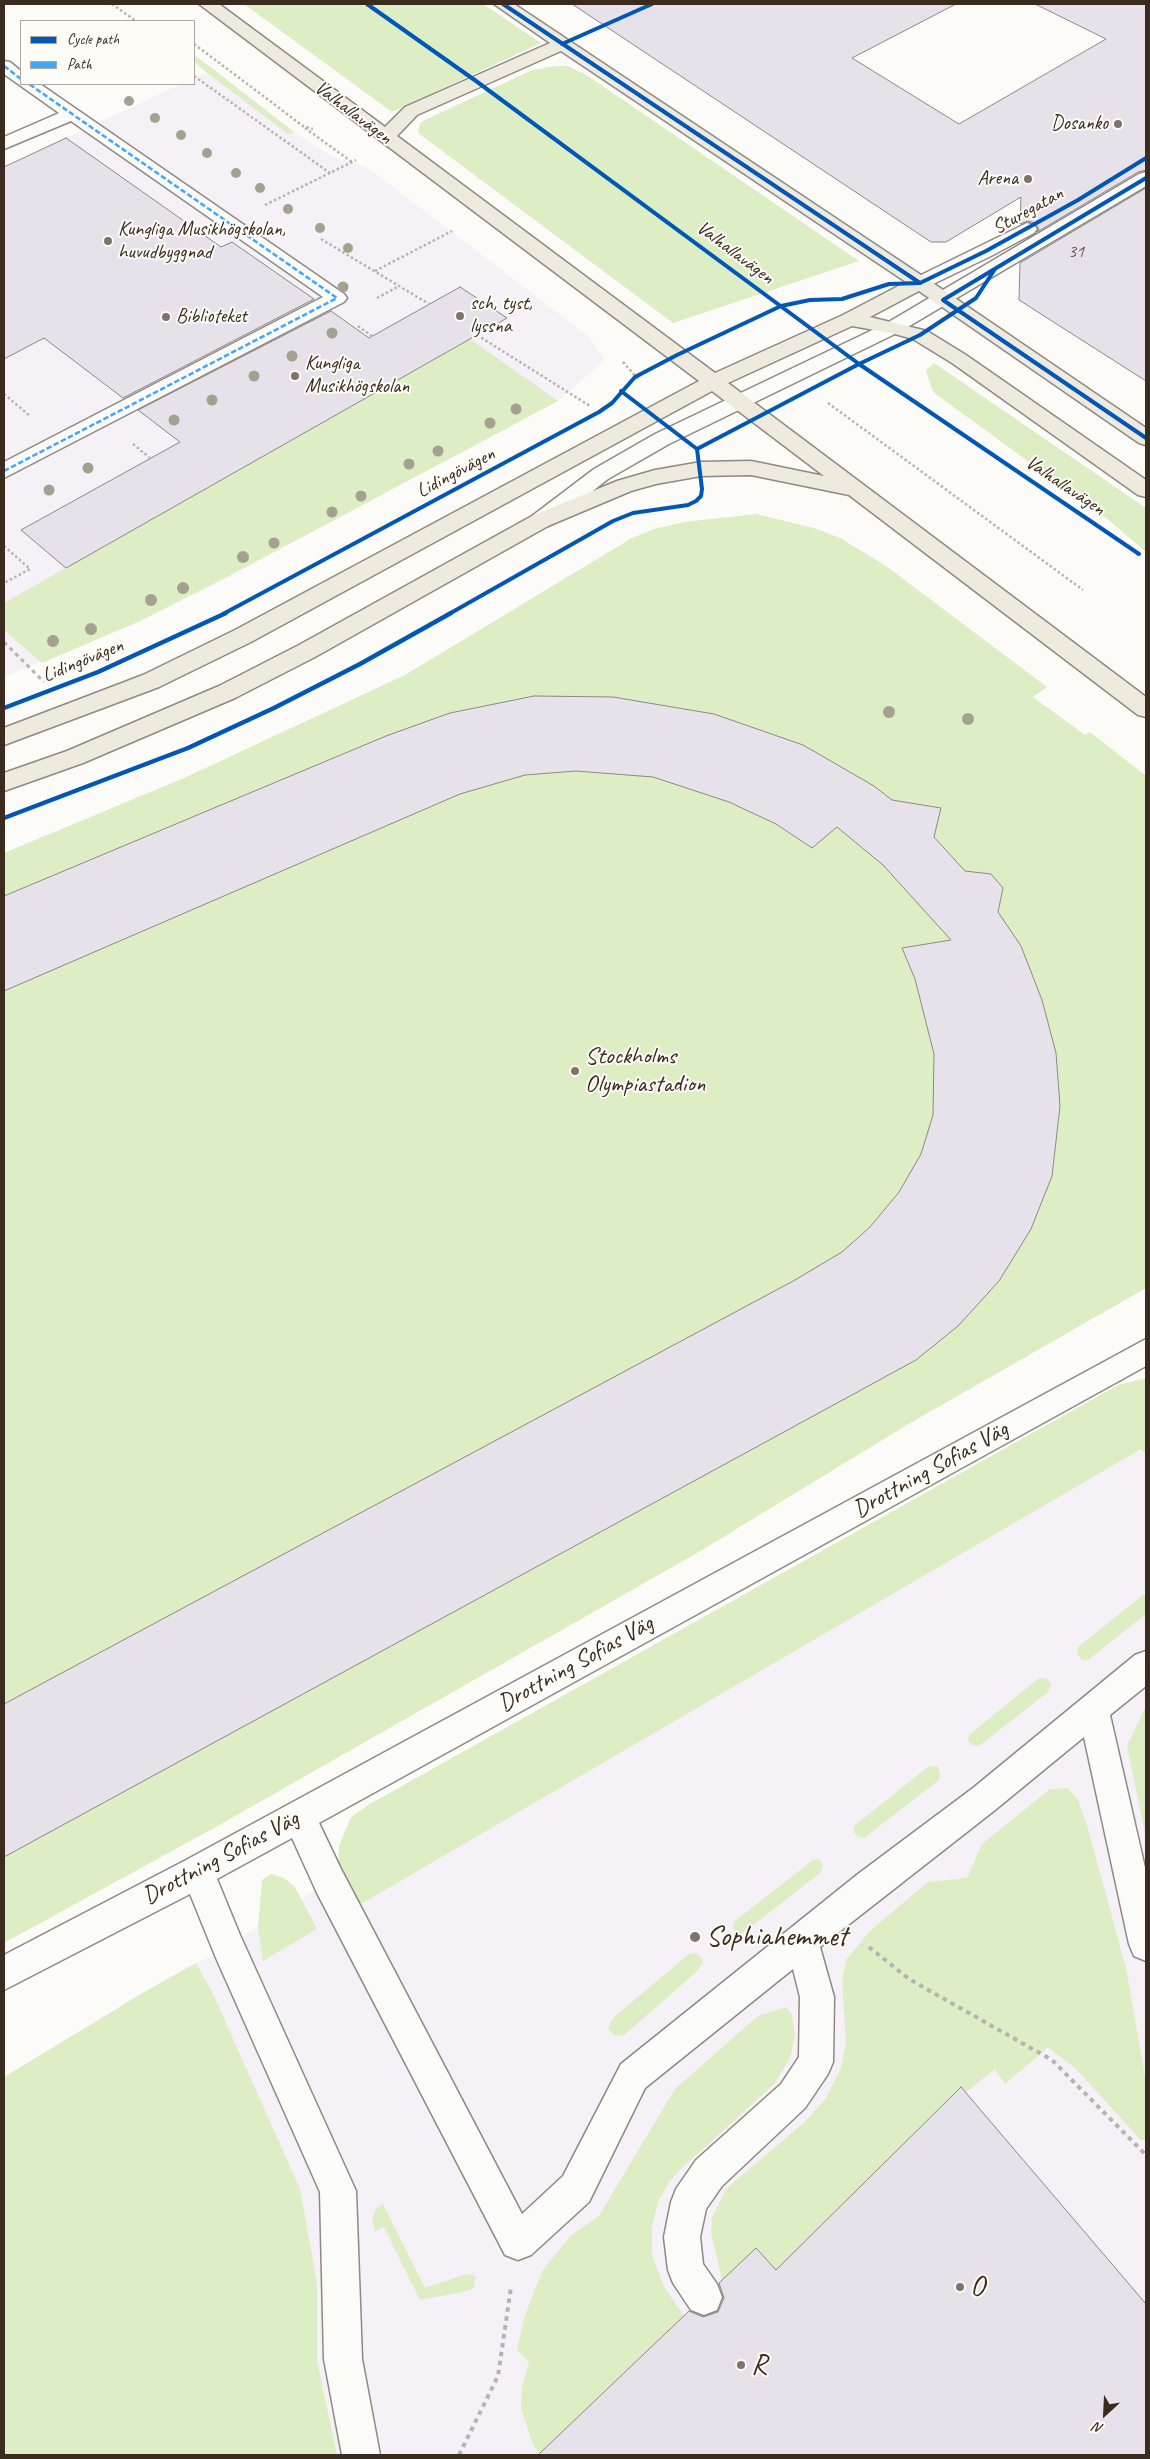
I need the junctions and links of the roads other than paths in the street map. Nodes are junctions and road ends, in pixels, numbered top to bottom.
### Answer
1 (208, 4) edge
2 (503, 4) edge
3 (562, 44) junction
4 (4, 66) edge
5 (20, 78) edge
6 (30, 85) edge
7 (72, 114) junction
8 (385, 138) junction
9 (4, 144) edge
10 (1146, 158) edge
11 (1146, 178) edge
12 (920, 283) junction
13 (943, 300) junction
14 (850, 319) junction
15 (894, 327) junction
16 (713, 382) junction
17 (740, 402) junction
18 (1146, 438) edge
19 (4, 471) edge
20 (858, 490) junction
21 (1146, 490) edge
22 (540, 521) junction
23 (1146, 709) edge
24 (4, 737) edge
25 (4, 782) edge
26 (1146, 1352) edge
27 (1146, 1666) edge
28 (1093, 1708) junction
29 (299, 1816) junction
30 (198, 1872) junction
31 (802, 1941) junction
32 (1146, 1944) edge
33 (4, 1973) edge
34 (704, 2297) dead end
35 (361, 2455) edge

1 - 8 main road, Valhallavägen
2 - 3 main road
3 - 8 main road
3 - 12 main road
4 - 5 street
6 - 7 street
7 - 9 street
7 - 19 street
8 - 16 main road, Valhallavägen
10 - 12 street, Sturegatan
11 - 13 street, Sturegatan
12 - 13 main road
12 - 14 main road, Lidingövägen
13 - 15 street
13 - 18 main road
14 - 15 main road, Valhallavägen
14 - 16 main road, Lidingövägen
15 - 17 street
15 - 21 main road, Valhallavägen
16 - 17 main road, Valhallavägen
16 - 24 main road, Lidingövägen
17 - 20 main road, Valhallavägen
17 - 22 street
20 - 22 main road
20 - 23 main road, Valhallavägen
22 - 25 main road
26 - 29 street, Drottning Sofias Väg
27 - 28 street
28 - 31 street
28 - 32 street
29 - 30 street, Drottning Sofias Väg
29 - 31 street
30 - 33 street, Drottning Sofias Väg
30 - 35 street
31 - 34 street

